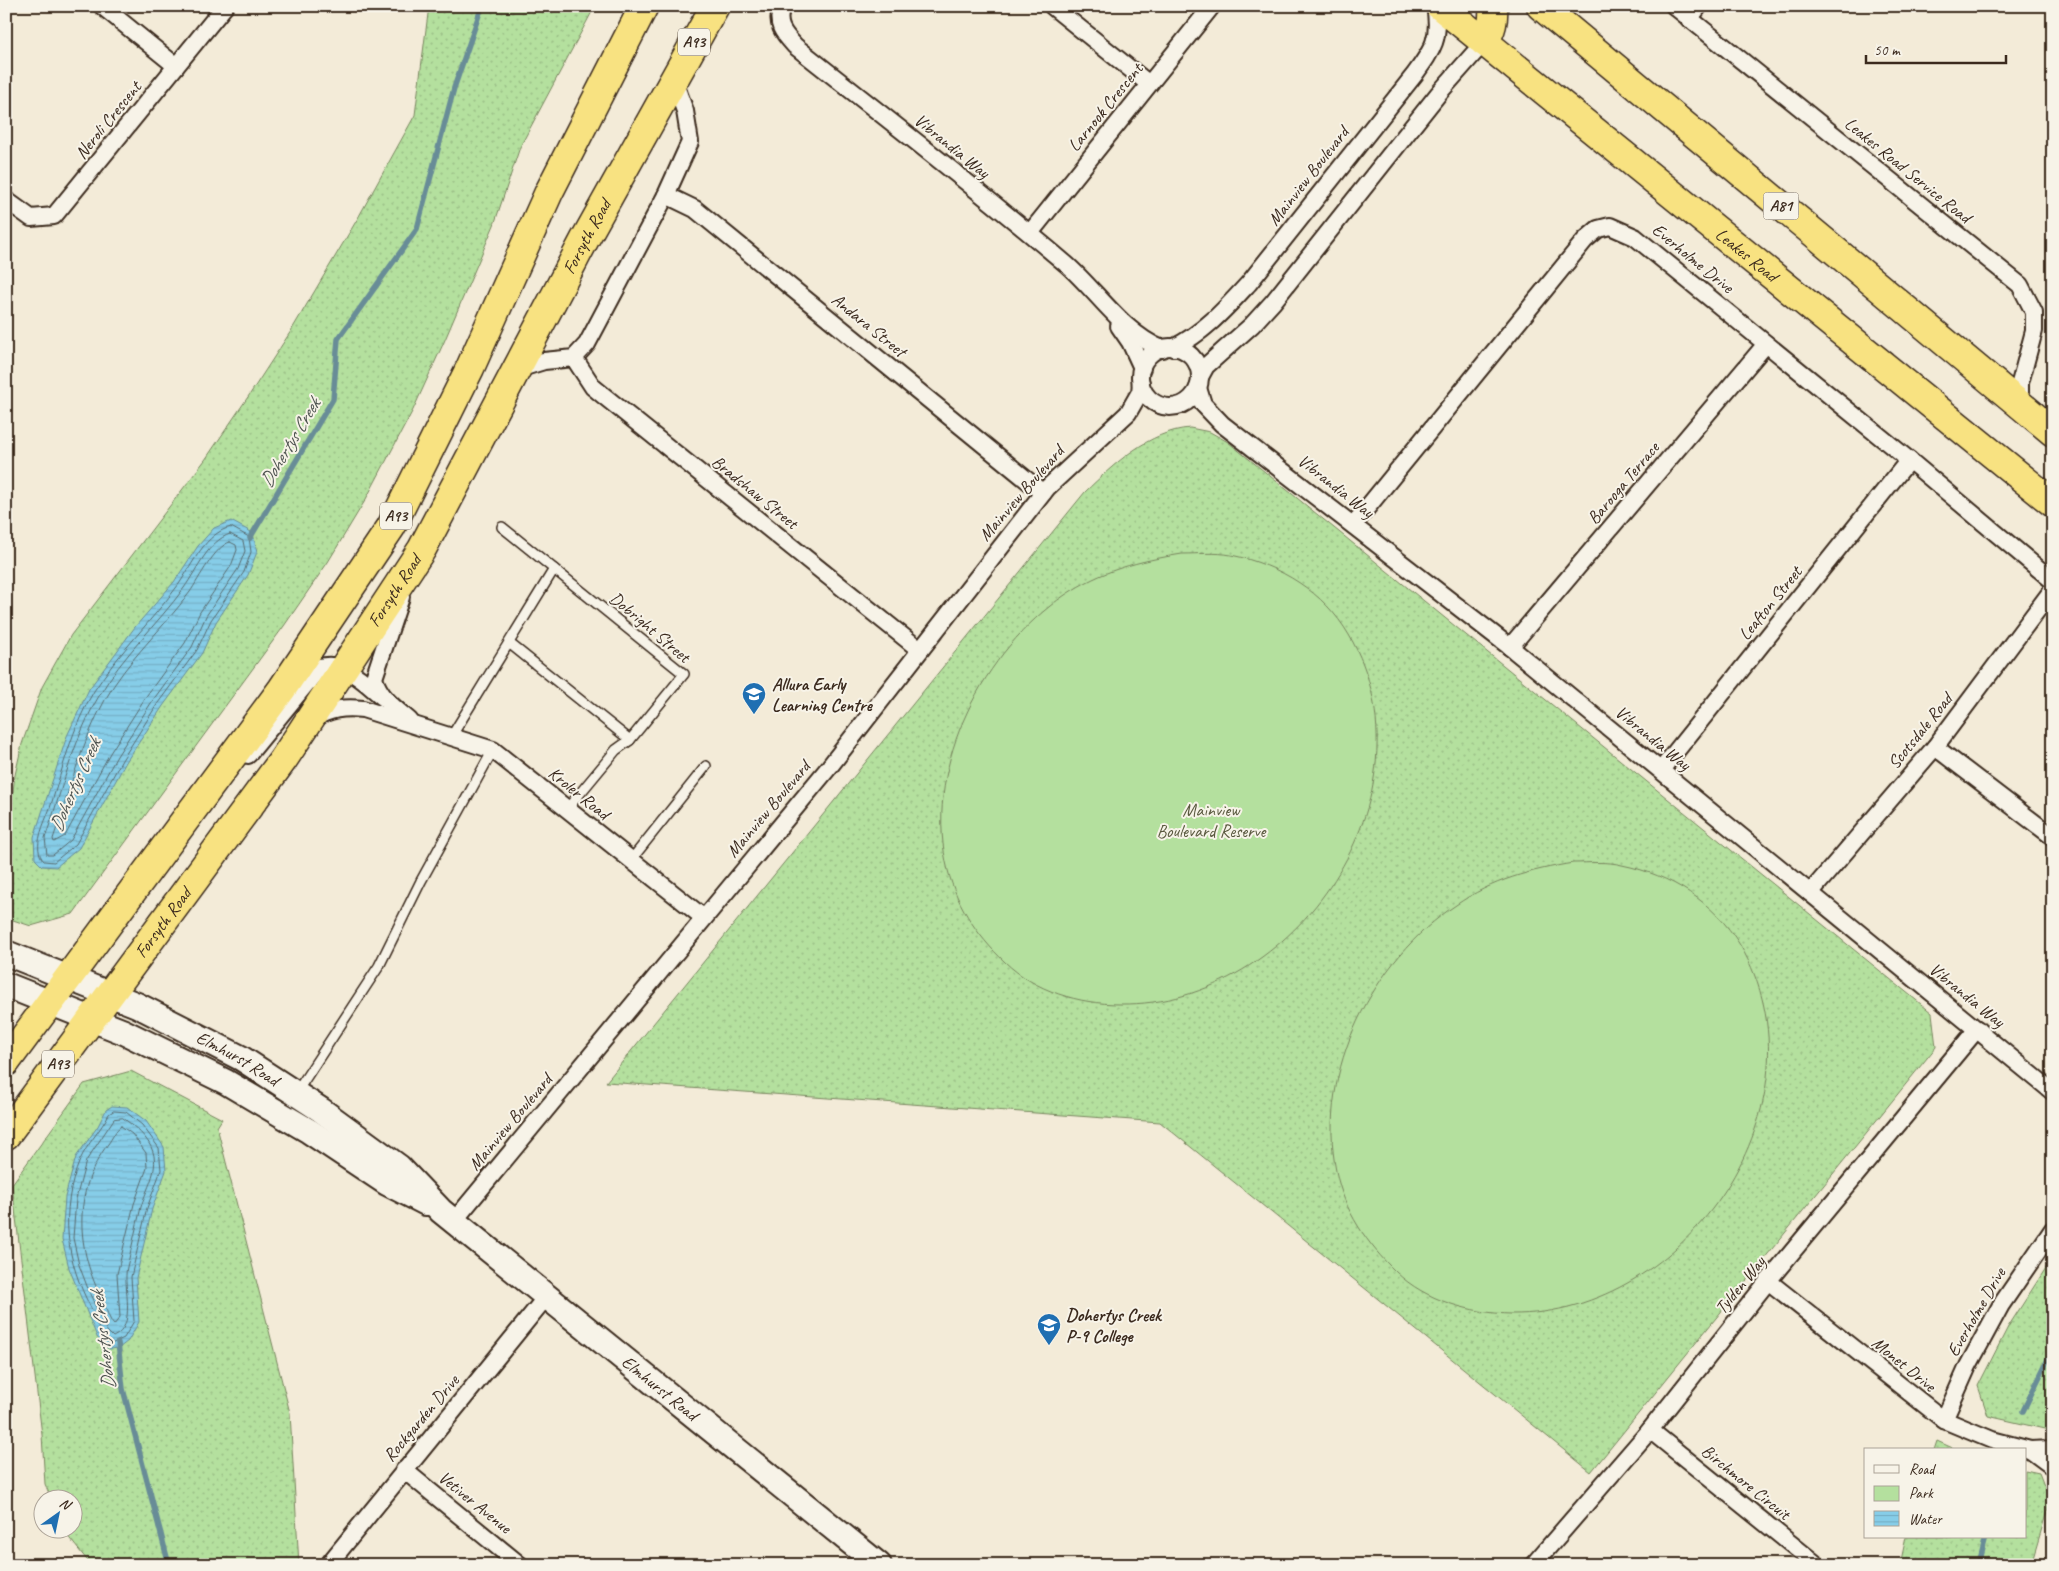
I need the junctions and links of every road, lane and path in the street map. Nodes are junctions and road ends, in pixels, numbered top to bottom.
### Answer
1 (102, 6) edge
2 (225, 6) edge
3 (715, 6) edge
4 (782, 6) edge
5 (1052, 6) edge
6 (1212, 6) edge
7 (1435, 6) edge
8 (1440, 6) edge
9 (1493, 6) edge
10 (1541, 6) edge
11 (1674, 6) edge
12 (643, 7) edge
13 (1694, 12) edge
14 (1484, 42) junction
15 (176, 66) junction
16 (674, 78) junction
17 (1150, 84) junction
18 (666, 196) junction
19 (6, 200) edge
20 (1030, 233) junction
21 (1100, 298) junction
22 (1766, 344) junction
23 (1167, 348) junction
24 (574, 358) junction
25 (518, 369) junction
26 (1142, 375) junction
27 (1199, 382) junction
28 (2020, 405) junction
29 (1172, 406) junction
30 (1222, 424) junction
31 (1115, 427) junction
32 (2053, 432) edge
33 (1910, 460) junction
34 (1043, 493) junction
35 (2053, 503) edge
36 (1353, 525) junction
37 (502, 527) dead end
38 (422, 549) junction
39 (554, 569) junction
40 (2053, 581) edge
41 (2053, 589) edge
42 (509, 642) junction
43 (1510, 647) junction
44 (920, 650) junction
45 (345, 668) junction
46 (384, 698) junction
47 (309, 722) junction
48 (416, 725) junction
49 (450, 737) junction
50 (630, 740) junction
51 (1935, 746) junction
52 (493, 750) junction
53 (706, 766) dead end
54 (1661, 770) junction
55 (567, 809) junction
56 (188, 815) junction
57 (2053, 837) edge
58 (631, 860) junction
59 (1810, 893) junction
60 (704, 918) junction
61 (6, 953) edge
62 (69, 978) junction
63 (6, 985) edge
64 (110, 994) junction
65 (50, 1002) junction
66 (92, 1018) junction
67 (1977, 1029) junction
68 (6, 1062) edge
69 (2053, 1092) edge
70 (295, 1093) junction
71 (6, 1135) edge
72 (448, 1216) junction
73 (2053, 1229) edge
74 (1768, 1281) junction
75 (546, 1297) junction
76 (1944, 1420) junction
77 (1650, 1430) junction
78 (2022, 1448) edge
79 (2026, 1449) edge
80 (2053, 1449) edge
81 (2030, 1450) junction
82 (2053, 1467) edge
83 (404, 1470) junction
84 (328, 1565) edge
85 (520, 1565) edge
86 (879, 1565) edge
87 (1533, 1565) edge
88 (1816, 1565) edge

1 - 15 street
2 - 15 street, Neroli Crescent
3 - 16 highway, Forsyth Road / A93
4 - 20 street, Vibrandia Way
5 - 17 street
6 - 17 street, Larnook Crescent
7 - 23 street, Mainview Boulevard
8 - 14 highway, Leakes Road
9 - 14 highway
10 - 28 highway, A81
11 - 13 street, Leakes Road Service Road
12 - 56 highway, A93
13 - 28 street, Leakes Road Service Road
14 - 27 street
14 - 35 highway, Leakes Road
15 - 19 street, Neroli Crescent
16 - 18 street
16 - 25 highway, Forsyth Road / A93
17 - 20 street, Larnook Crescent
18 - 24 street
18 - 34 street, Andara Street
20 - 21 street, Vibrandia Way
21 - 23 street, Vibrandia Way
21 - 26 street, Vibrandia Way
22 - 33 street, Everholme Drive
22 - 36 street, Everholme Drive
22 - 43 street, Barooga Terrace
23 - 26 street
23 - 27 street
24 - 25 street
24 - 44 street, Bradshaw Street
25 - 38 highway, Forsyth Road / A93
26 - 29 street
26 - 31 street, Mainview Boulevard
27 - 29 street
27 - 30 street, Vibrandia Way
28 - 32 highway, A81
29 - 30 street, Vibrandia Way
29 - 31 street, Mainview Boulevard
30 - 36 street, Vibrandia Way
31 - 34 street, Mainview Boulevard
33 - 40 street, Everholme Drive
33 - 54 street, Leafton Street
34 - 44 street, Mainview Boulevard
36 - 43 street, Vibrandia Way
37 - 39 lane, Dobright Street
38 - 45 highway, Forsyth Road / A93
38 - 46 street
39 - 42 lane
39 - 50 lane, Dobright Street
41 - 51 street, Scotsdale Road
42 - 49 lane
42 - 50 lane
43 - 54 street, Vibrandia Way
44 - 60 street, Mainview Boulevard
45 - 46 street
45 - 47 highway, Forsyth Road / A93
45 - 56 street
46 - 48 street
47 - 48 street, Kroler Road
47 - 64 highway, Forsyth Road / A93
48 - 49 street, Kroler Road
49 - 52 street, Kroler Road
50 - 55 lane, Dobright Street
51 - 57 street
51 - 59 street, Scotsdale Road
52 - 55 street, Kroler Road
52 - 70 lane
53 - 58 lane
54 - 59 street, Vibrandia Way
55 - 58 street, Kroler Road
56 - 62 highway, A93
58 - 60 street, Kroler Road
59 - 67 street, Vibrandia Way
60 - 72 street, Mainview Boulevard
61 - 62 street, Elmhurst Road
62 - 64 street, Elmhurst Road
62 - 65 highway, A93
63 - 65 street, Elmhurst Road
64 - 66 highway, Forsyth Road / A93
64 - 70 street, Elmhurst Road
65 - 66 street, Elmhurst Road
65 - 68 highway, A93
66 - 71 highway, Forsyth Road / A93
66 - 72 street, Elmhurst Road
67 - 69 street, Vibrandia Way
67 - 74 street, Tylden Way
70 - 72 street, Elmhurst Road
72 - 75 street, Elmhurst Road
73 - 76 street, Everholme Drive
74 - 76 street, Monet Drive
74 - 77 street, Tylden Way
75 - 83 street, Rockgarden Drive
75 - 86 street, Elmhurst Road
76 - 78 street, Monet Drive
77 - 87 street, Tylden Way
77 - 88 street, Birchmore Circuit
79 - 81 street, Monet Drive
80 - 81 street, Monet Drive
81 - 82 street, Monet Drive
83 - 84 street, Rockgarden Drive
83 - 85 street, Vetiver Avenue

